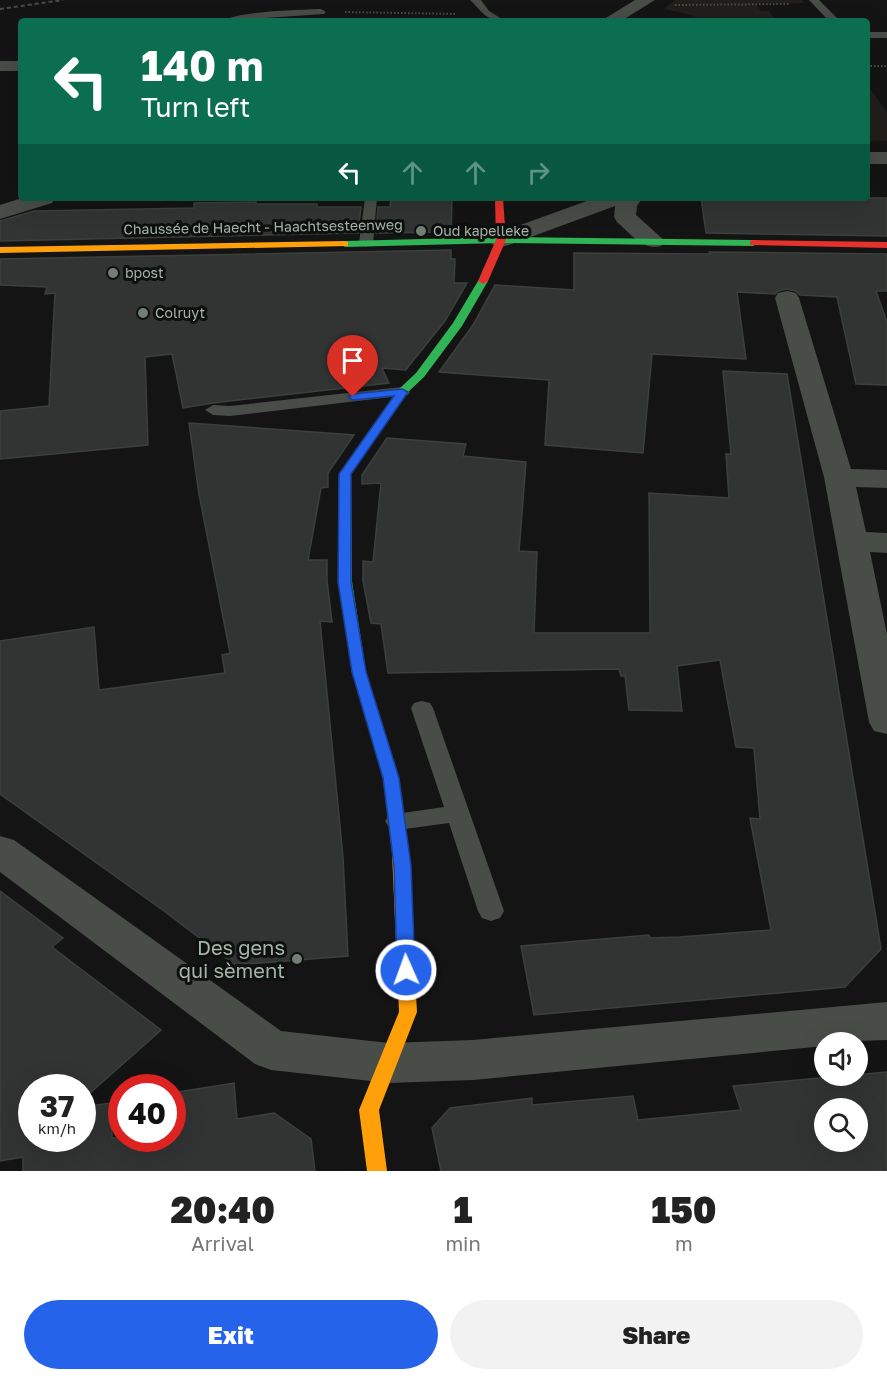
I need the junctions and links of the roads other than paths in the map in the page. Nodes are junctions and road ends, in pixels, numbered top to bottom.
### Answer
1 (475, 0) edge
2 (647, 0) edge
3 (817, 2) edge
4 (321, 12) road end
5 (247, 18) edge
6 (494, 18) edge
7 (614, 18) edge
8 (832, 18) edge
9 (887, 35) edge
10 (870, 36) edge
11 (0, 66) edge
12 (18, 66) edge
13 (870, 158) edge
14 (887, 158) edge
15 (35, 201) edge
16 (370, 201) edge
17 (500, 201) edge
18 (598, 201) edge
19 (630, 201) edge
20 (0, 212) edge
21 (501, 240) junction
22 (653, 241) junction
23 (366, 243) junction
24 (887, 244) edge
25 (0, 250) edge
26 (787, 298) dead end
27 (402, 392) junction
28 (213, 410) dead end
29 (839, 477) junction
30 (887, 479) edge
31 (853, 541) junction
32 (887, 543) edge
33 (422, 708) dead end
34 (887, 722) edge
35 (458, 814) junction
36 (397, 821) junction
37 (0, 851) edge
38 (491, 911) dead end
39 (887, 1021) edge
40 (389, 1064) junction
41 (377, 1171) edge

1 - 6 lane
2 - 7 street
3 - 8 lane
4 - 5 lane
9 - 10 lane
11 - 12 street
13 - 14 street
15 - 20 street
16 - 23 lane
17 - 21 street
18 - 21 street
19 - 22 street
21 - 22 street, Chaussée de Haecht - Haachtsesteenweg
21 - 23 street, Chaussée de Haecht - Haachtsesteenweg
21 - 27 street
22 - 24 street, Chaussée de Haecht - Haachtsesteenweg
23 - 25 street, Chaussée de Haecht - Haachtsesteenweg
26 - 29 street
27 - 28 lane
27 - 36 street
29 - 30 street
29 - 31 street
31 - 32 street
31 - 34 street
33 - 35 lane
35 - 36 lane
35 - 38 lane
36 - 40 street
37 - 40 street
39 - 40 street
40 - 41 street

